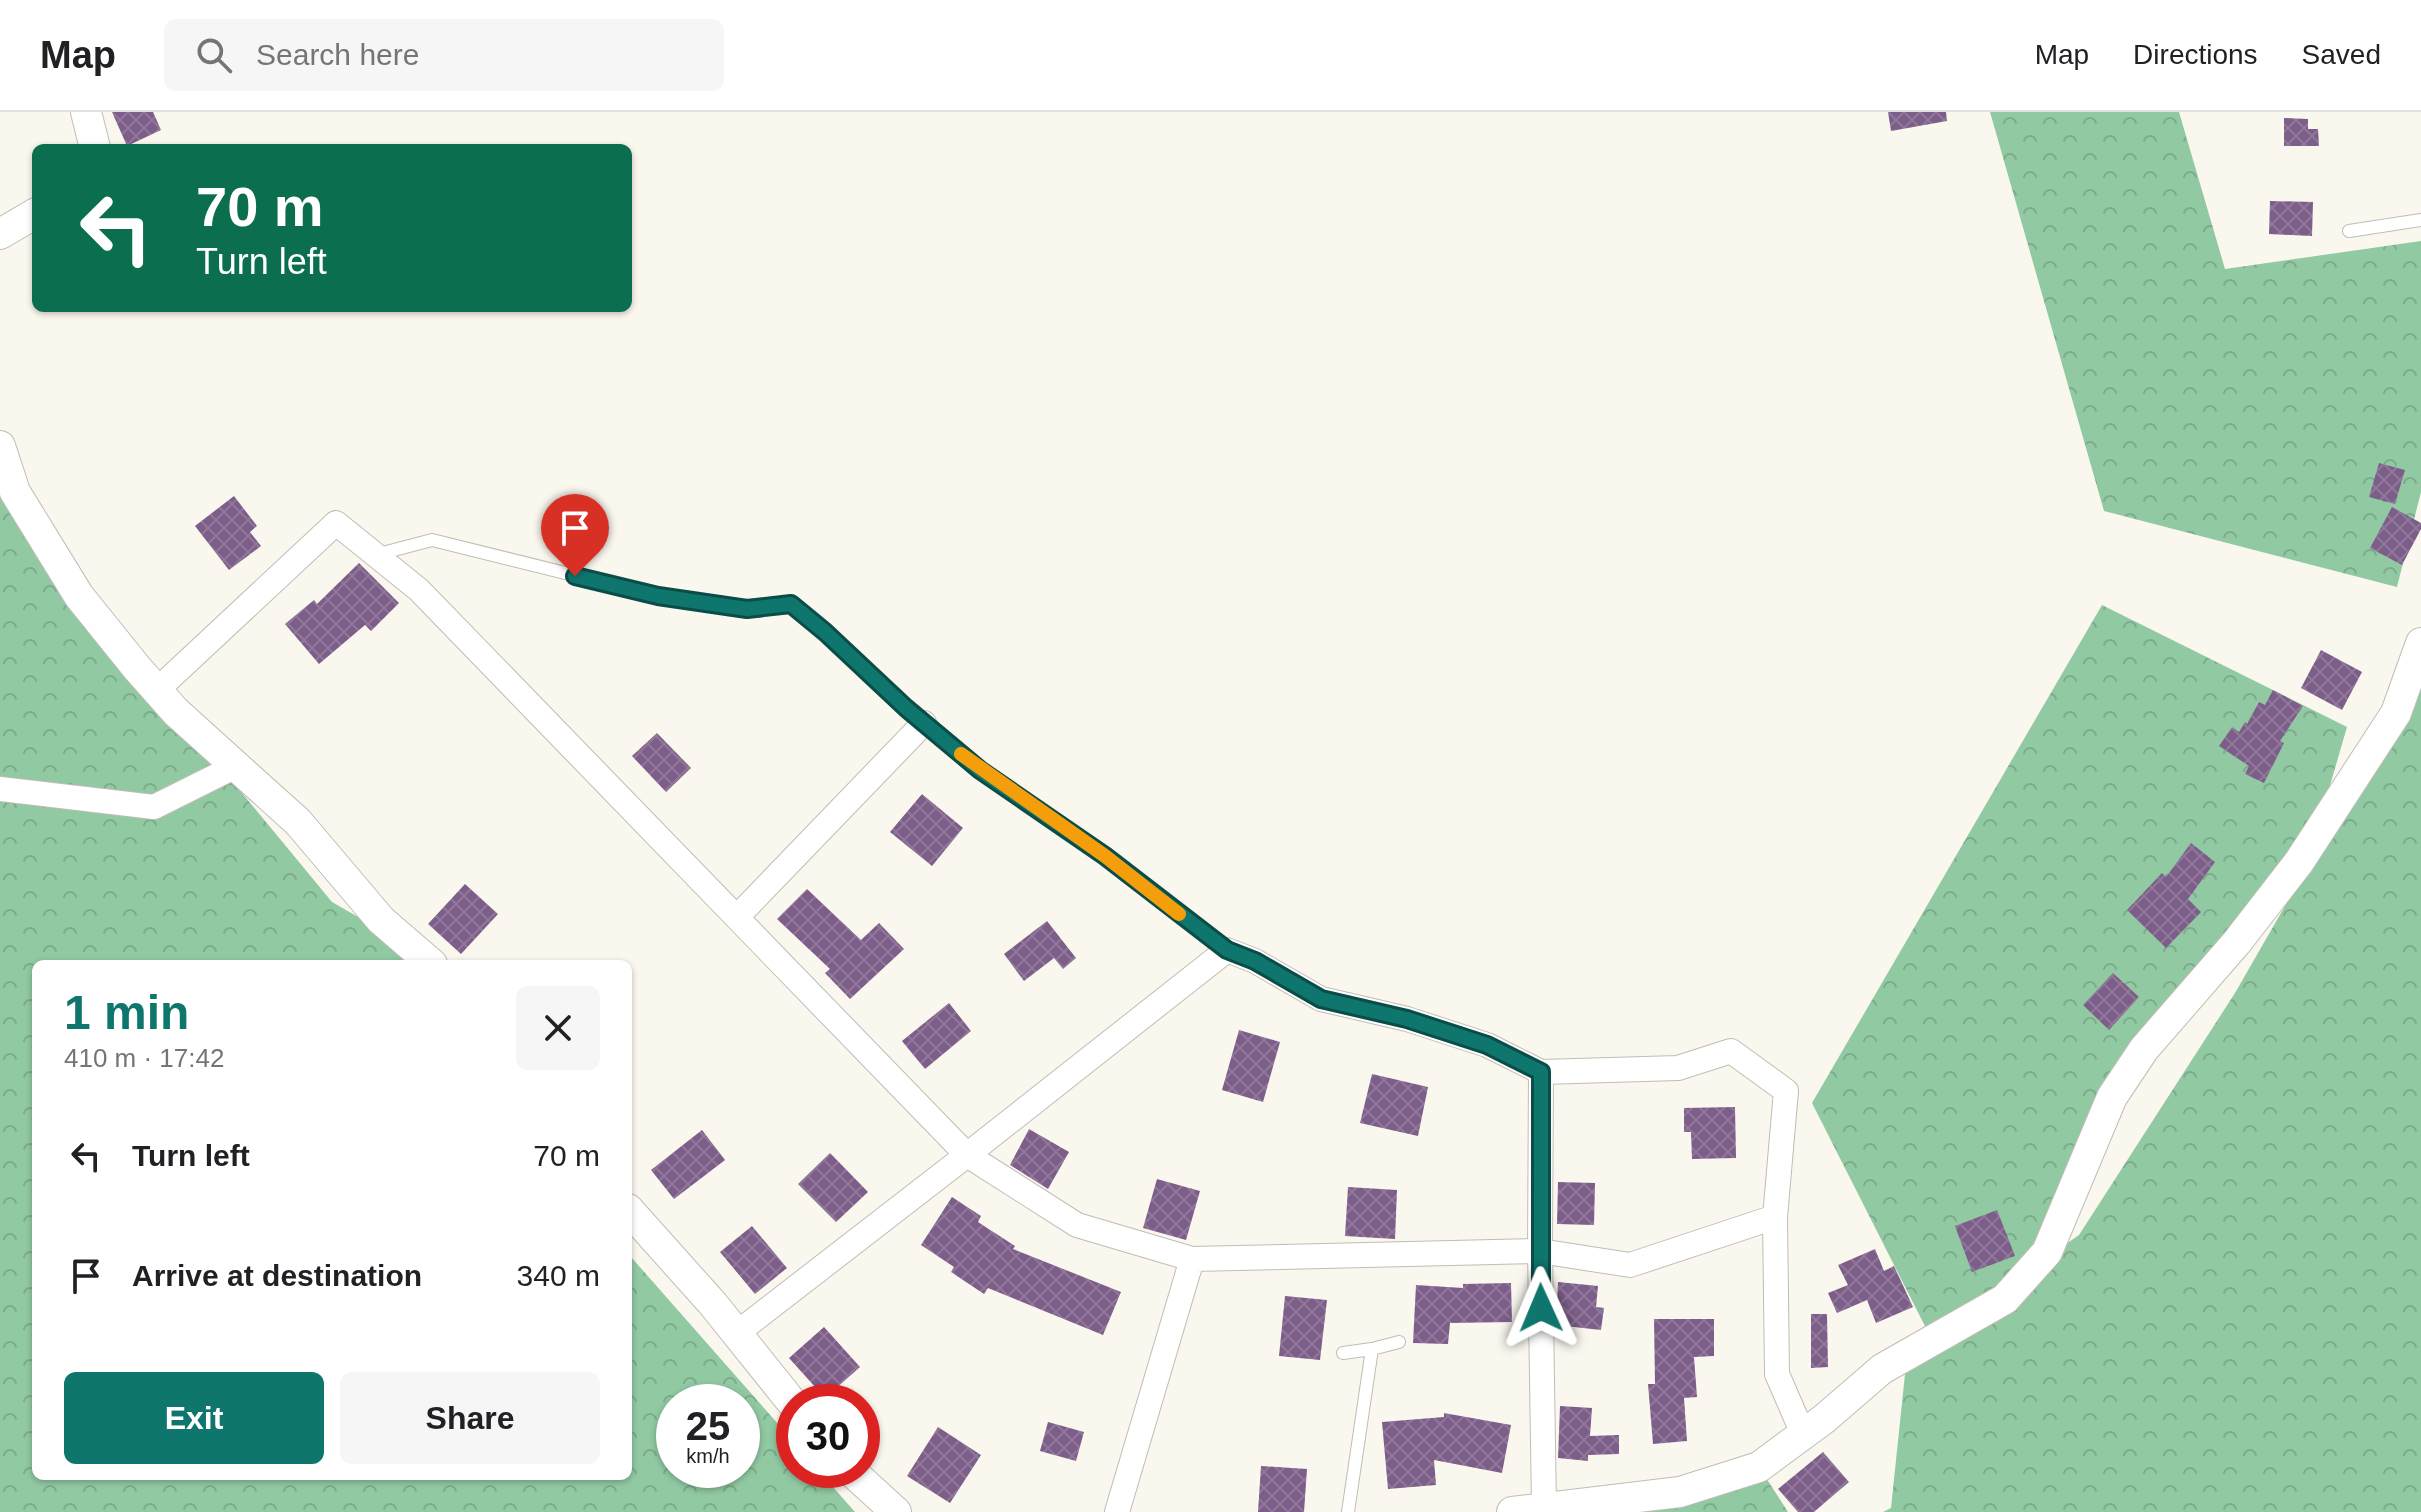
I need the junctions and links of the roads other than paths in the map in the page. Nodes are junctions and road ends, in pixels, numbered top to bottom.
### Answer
1 (86, 112) edge
2 (94, 144) edge
3 (32, 215) edge
4 (2421, 220) edge
5 (2349, 231) dead end
6 (0, 234) edge
7 (0, 446) edge
8 (375, 555) junction
9 (2421, 643) edge
10 (157, 690) junction
11 (924, 723) junction
12 (236, 766) junction
13 (0, 789) edge
14 (737, 917) junction
15 (1227, 950) junction
16 (427, 960) edge
17 (1541, 1072) junction
18 (967, 1155) junction
19 (632, 1214) edge
20 (1775, 1217) junction
21 (1540, 1251) junction
22 (1192, 1259) junction
23 (737, 1333) junction
24 (1399, 1342) dead end
25 (1372, 1349) junction
26 (1343, 1353) dead end
27 (777, 1384) edge
28 (1803, 1434) junction
29 (870, 1488) edge
30 (1544, 1508) junction
31 (896, 1512) edge
32 (1117, 1512) edge
33 (1348, 1512) edge
34 (1512, 1512) edge

1 - 2 street
3 - 6 street
4 - 5 lane
7 - 10 street
8 - 10 street
8 - 11 lane
8 - 14 street
9 - 28 street
10 - 12 street
11 - 14 street
11 - 15 lane
12 - 13 street
12 - 16 street
14 - 18 street
15 - 17 street
15 - 18 street
17 - 20 street
17 - 21 street
18 - 22 street
18 - 23 street
19 - 23 street
20 - 21 street
20 - 28 street
21 - 22 street
21 - 30 street
22 - 32 street
23 - 27 street
24 - 25 lane
25 - 26 lane
25 - 33 lane
28 - 30 street
29 - 31 street
30 - 34 street

